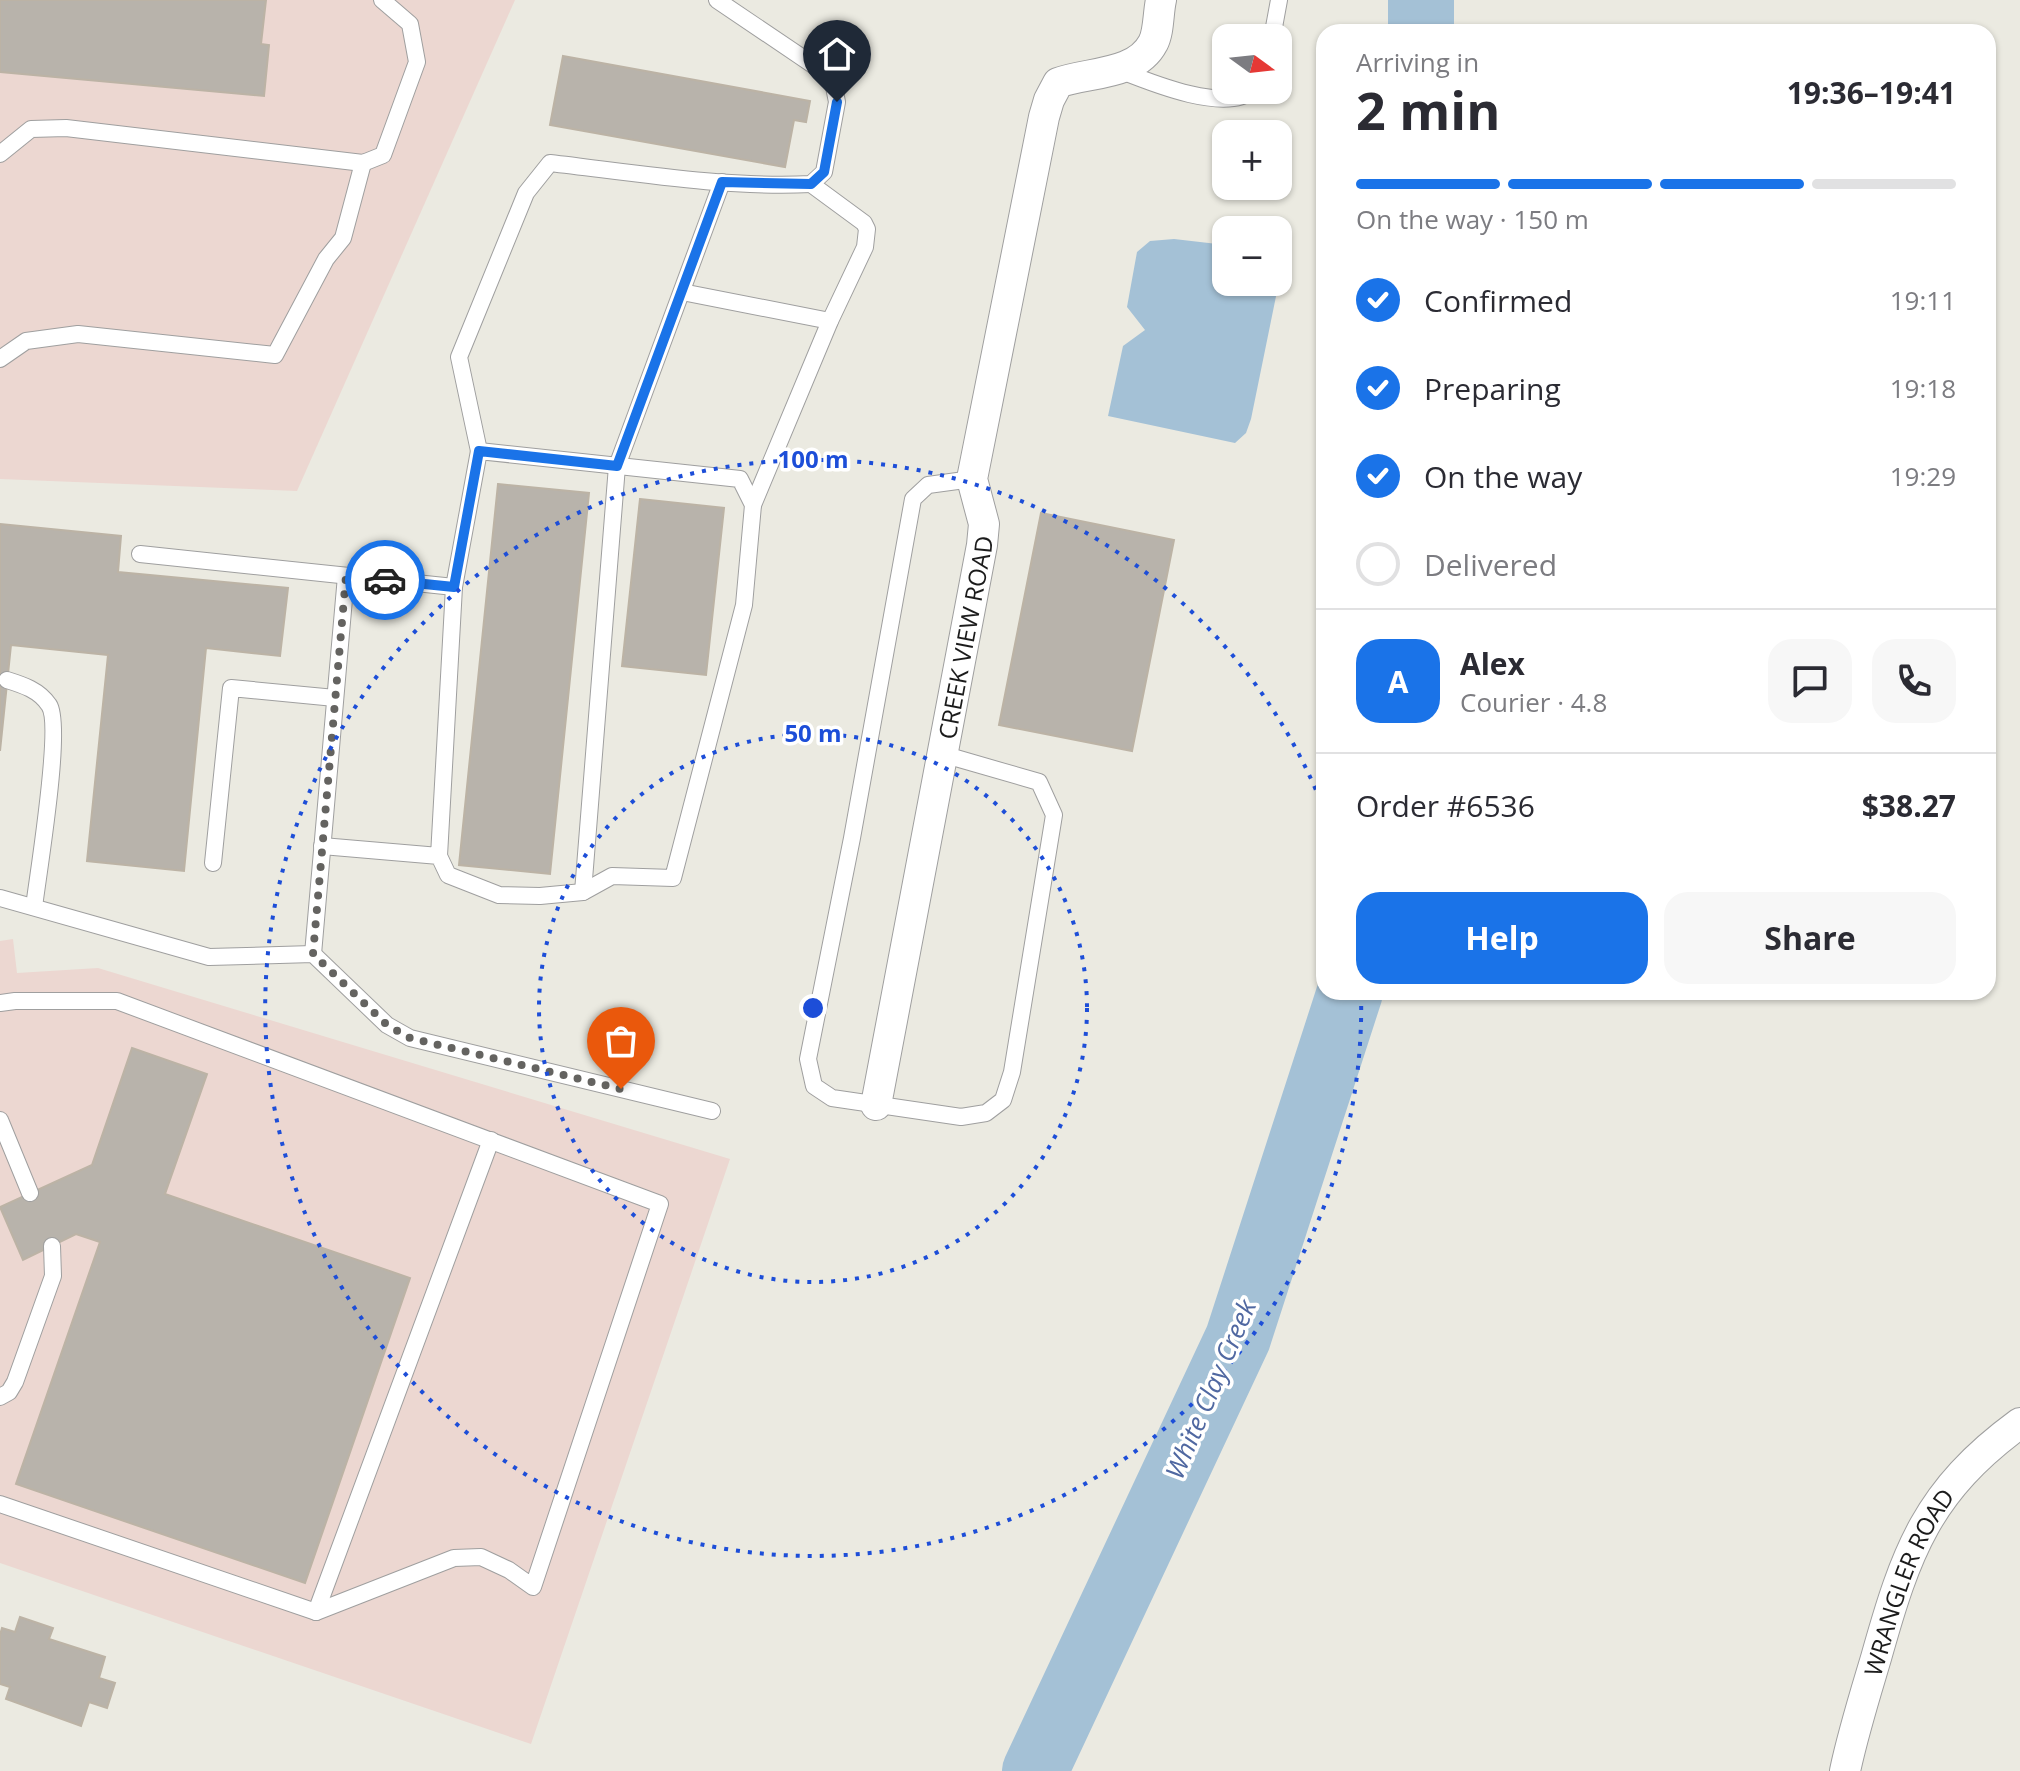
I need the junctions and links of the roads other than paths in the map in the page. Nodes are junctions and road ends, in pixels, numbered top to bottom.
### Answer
1 (382, 0) edge
2 (717, 0) edge
3 (1161, 0) edge
4 (1279, 0) edge
5 (1275, 24) edge
6 (1118, 70) junction
7 (1212, 97) edge
8 (0, 154) edge
9 (363, 163) junction
10 (722, 182) junction
11 (811, 184) junction
12 (682, 292) junction
13 (830, 321) junction
14 (0, 359) edge
15 (479, 451) junction
16 (617, 466) junction
17 (972, 479) junction
18 (753, 505) junction
19 (140, 554) dead end
20 (346, 576) junction
21 (454, 587) junction
22 (7, 680) dead end
23 (335, 698) junction
24 (942, 754) junction
25 (322, 846) junction
26 (439, 856) junction
27 (213, 863) dead end
28 (583, 892) junction
29 (0, 898) edge
30 (34, 907) junction
31 (313, 954) junction
32 (0, 1003) edge
33 (876, 1105) junction
34 (712, 1111) dead end
35 (0, 1120) edge
36 (491, 1140) junction
37 (30, 1193) dead end
38 (52, 1246) dead end
39 (0, 1397) edge
40 (2020, 1423) edge
41 (0, 1504) edge
42 (316, 1612) junction
43 (1845, 1771) edge

1 - 9 lane
2 - 11 lane
3 - 6 street, CREEK VIEW ROAD
4 - 5 lane
6 - 7 lane
6 - 17 street, CREEK VIEW ROAD
8 - 9 lane
9 - 14 lane
10 - 11 lane
10 - 12 lane
10 - 15 lane
11 - 13 lane
12 - 13 lane
12 - 16 lane
13 - 18 lane
15 - 16 lane
15 - 21 lane
16 - 18 lane
16 - 28 lane
17 - 24 street, CREEK VIEW ROAD
17 - 33 lane
18 - 28 lane
19 - 20 lane
20 - 21 lane
20 - 23 lane
21 - 26 lane
22 - 30 lane
23 - 25 lane
23 - 27 lane
24 - 33 street, CREEK VIEW ROAD
24 - 33 lane
25 - 26 lane
25 - 31 lane
26 - 28 lane
29 - 30 lane
30 - 31 lane
31 - 34 lane
32 - 36 lane
35 - 37 lane
36 - 42 lane
36 - 42 lane
38 - 39 lane
40 - 43 street, WRANGLER ROAD
41 - 42 lane

